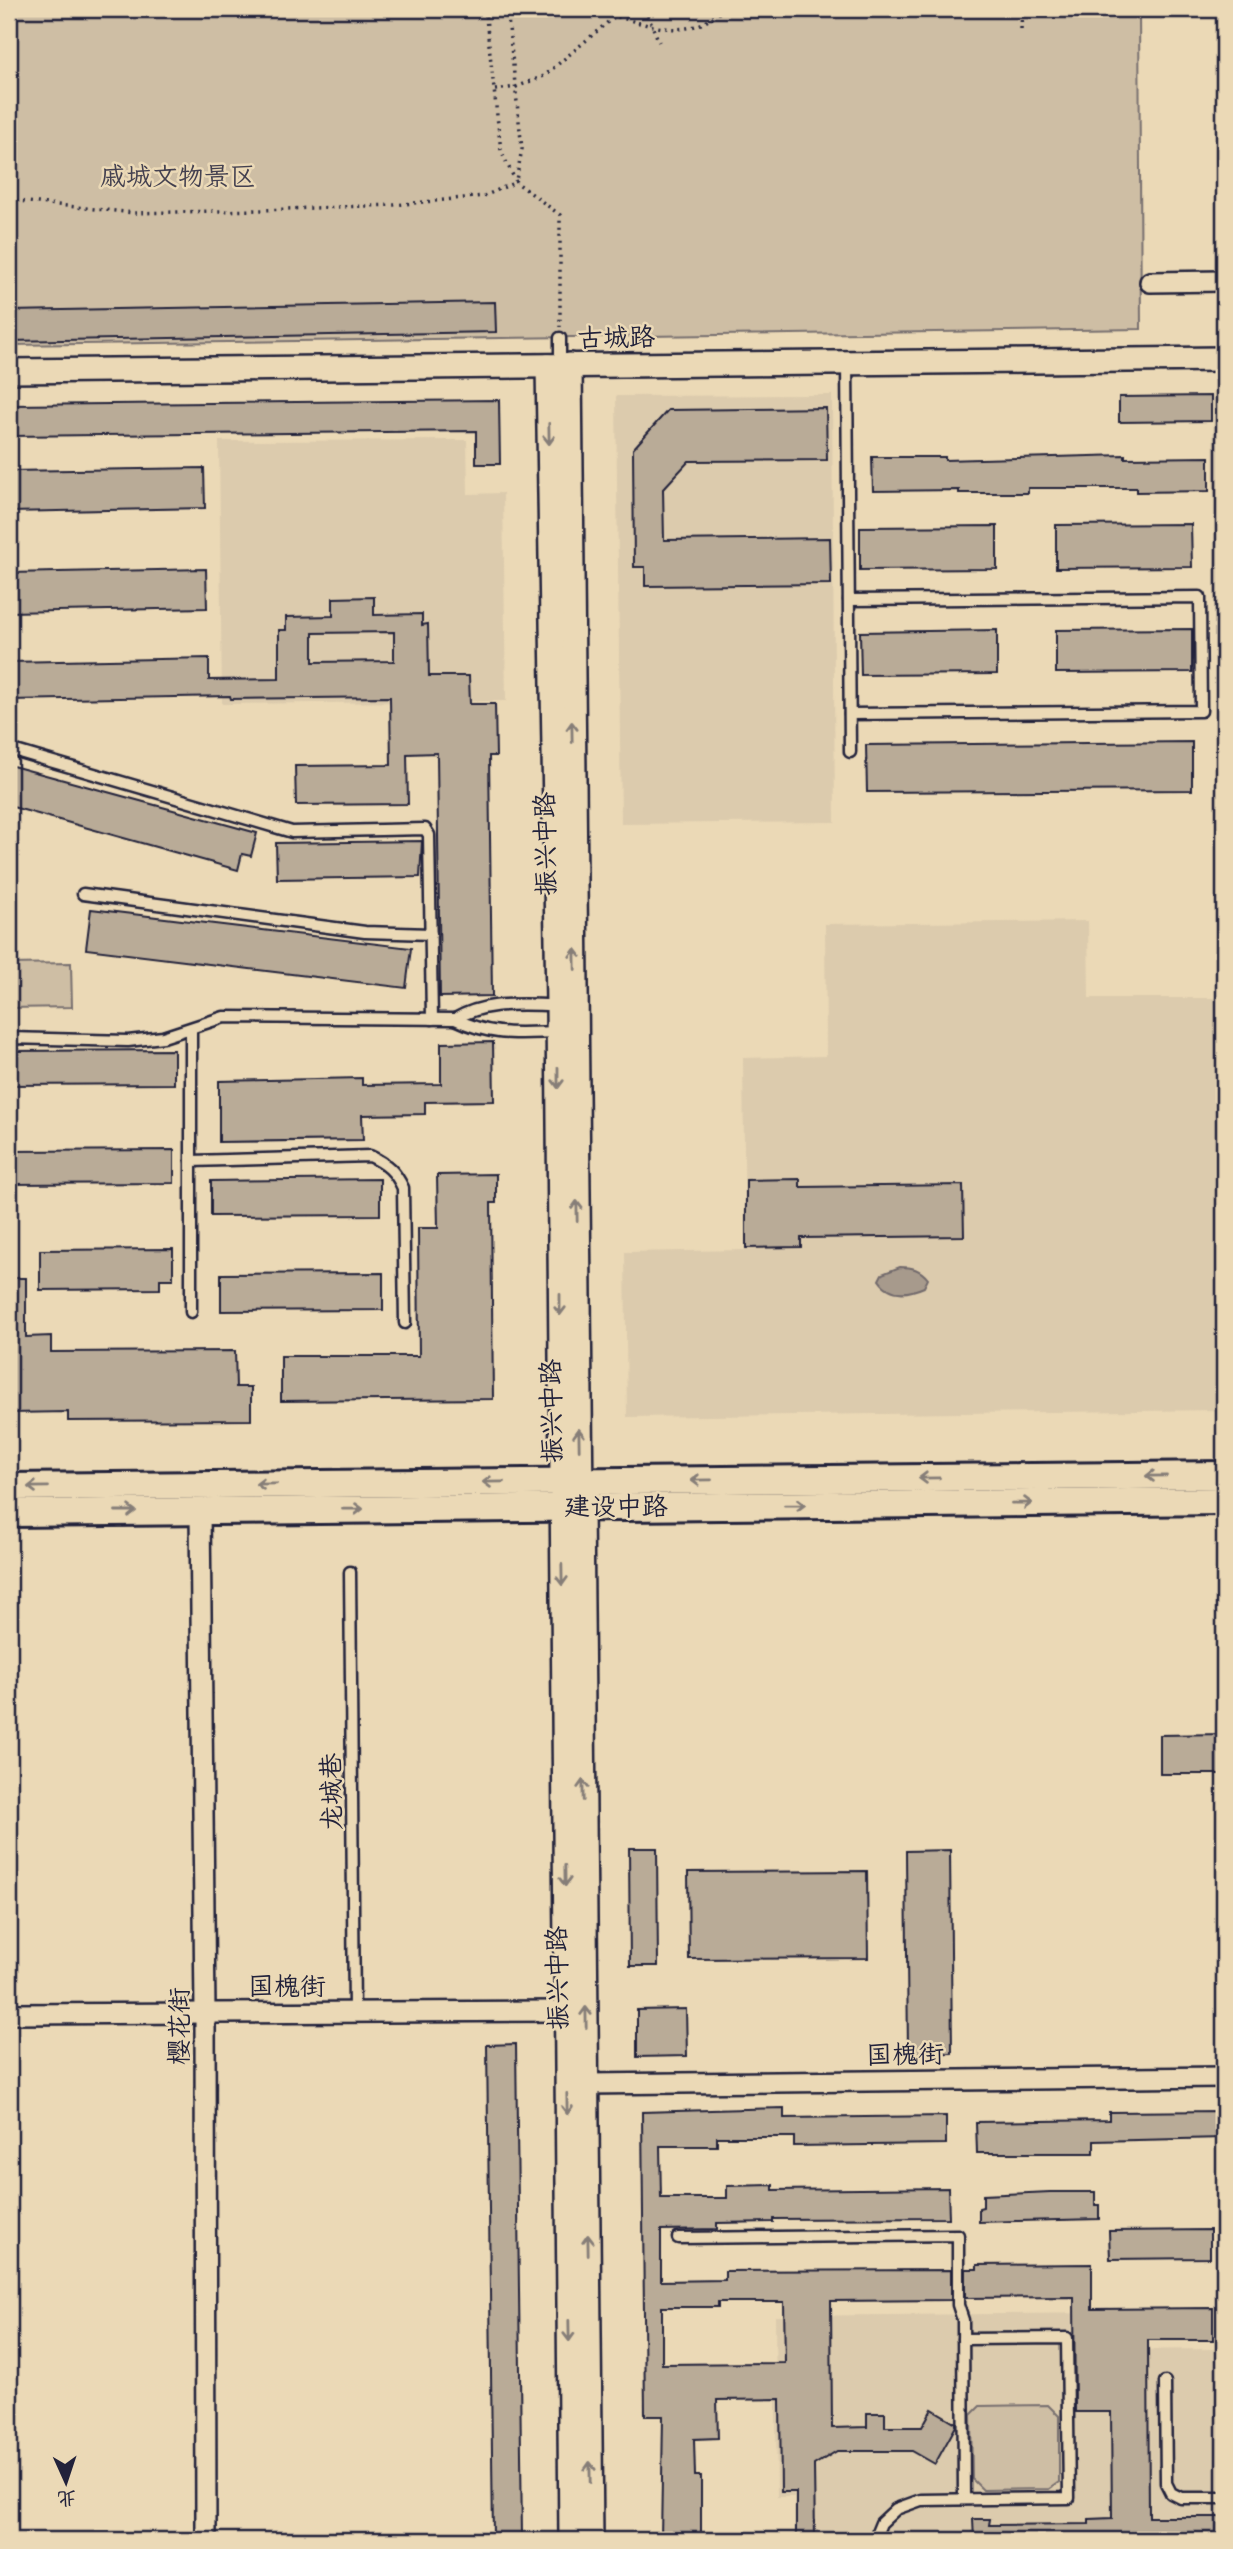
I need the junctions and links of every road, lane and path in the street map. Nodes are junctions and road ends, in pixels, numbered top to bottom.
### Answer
1 (485, 9) edge
2 (508, 9) edge
3 (645, 9) edge
4 (723, 9) edge
5 (1022, 9) edge
6 (653, 26) junction
7 (1021, 29) dead end
8 (659, 42) dead end
9 (516, 87) junction
10 (494, 90) junction
11 (516, 182) junction
12 (9, 200) edge
13 (1224, 281) edge
14 (1150, 282) dead end
15 (560, 338) joint
16 (1224, 359) edge
17 (847, 362) junction
18 (559, 365) junction
19 (9, 370) edge
20 (849, 600) junction
21 (850, 713) junction
22 (9, 749) edge
23 (850, 752) dead end
24 (83, 894) dead end
25 (431, 934) junction
26 (558, 1005) junction
27 (432, 1019) junction
28 (455, 1019) junction
29 (191, 1029) junction
30 (558, 1032) junction
31 (9, 1038) edge
32 (191, 1161) junction
33 (191, 1312) dead end
34 (405, 1323) dead end
35 (1224, 1475) edge
36 (9, 1487) edge
37 (571, 1494) junction
38 (1224, 1501) edge
39 (200, 1511) junction
40 (9, 1513) edge
41 (350, 1572) dead end
42 (566, 2011) junction
43 (354, 2012) junction
44 (205, 2013) junction
45 (9, 2014) edge
46 (1224, 2077) edge
47 (586, 2084) junction
48 (678, 2238) dead end
49 (963, 2339) junction
50 (1165, 2382) dead end
51 (1224, 2498) edge
52 (964, 2499) junction
53 (206, 2540) edge
54 (571, 2540) edge
55 (591, 2540) edge
56 (874, 2540) edge

1 - 10 path
2 - 9 path
3 - 6 path
4 - 6 path
5 - 7 path
6 - 8 path
6 - 9 path
9 - 10 path
9 - 11 path
10 - 11 path
11 - 12 path
11 - 15 path
13 - 14 street
15 - 18 lane
16 - 17 street, 古城路
17 - 18 street, 古城路
17 - 20 lane
18 - 19 street, 古城路
18 -> 26 street, 振兴中路
37 -> 18 street, 振兴中路
20 - 21 lane
20 - 21 lane
21 - 23 lane
22 - 25 lane
24 - 25 lane
25 - 27 lane
26 - 28 lane
26 - 30 street, 振兴中路
27 - 28 lane
27 - 29 lane
28 - 30 lane
29 - 31 lane
29 - 32 lane
30 -> 37 street, 振兴中路
32 - 33 lane
32 - 34 lane
35 -> 37 main road, 建设中路
37 -> 36 main road, 建设中路
37 -> 38 main road, 建设中路
39 -> 37 main road, 建设中路
37 -> 42 street, 振兴中路
47 -> 37 street, 振兴中路
40 -> 39 main road, 建设中路
39 - 44 street, 樱花街
41 - 43 lane, 龙城巷
42 - 43 street, 国槐街
42 -> 54 street, 振兴中路
43 - 44 street, 国槐街
44 - 45 street, 国槐街
44 - 53 street, 樱花街
46 - 47 street, 国槐街
55 -> 47 street, 振兴中路
48 - 49 lane
49 - 52 lane
49 - 52 lane
50 - 51 lane
52 - 56 lane

